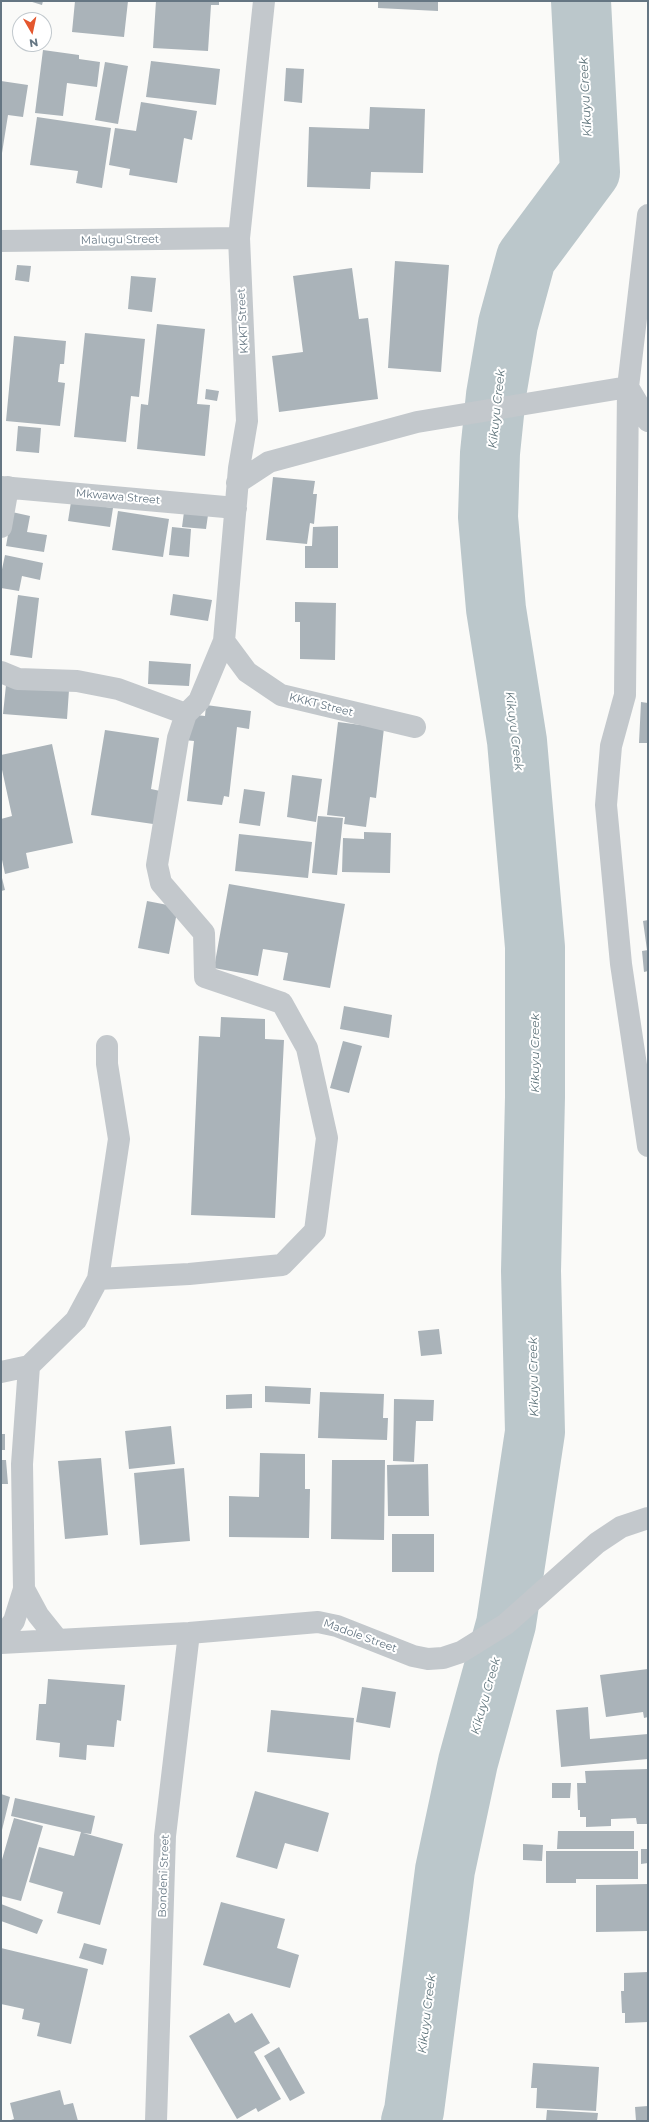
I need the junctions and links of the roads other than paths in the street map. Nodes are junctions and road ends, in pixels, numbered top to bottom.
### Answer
1 (264, 1) edge
2 (648, 215) edge
3 (238, 238) junction
4 (1, 241) edge
5 (628, 387) junction
6 (648, 421) edge
7 (237, 483) junction
8 (5, 487) edge
9 (236, 508) junction
10 (1, 527) edge
11 (224, 641) junction
12 (1, 672) edge
13 (186, 714) junction
14 (415, 727) dead end
15 (107, 1046) dead end
16 (648, 1146) edge
17 (98, 1278) junction
18 (29, 1366) junction
19 (1, 1372) edge
20 (648, 1518) edge
21 (24, 1589) junction
22 (189, 1633) junction
23 (1, 1638) edge
24 (58, 1640) junction
25 (1, 1643) edge
26 (156, 2121) edge

1 - 3 street, KKKT Street
2 - 5 street
3 - 4 street, Malugu Street
3 - 7 street, KKKT Street
5 - 6 street
5 - 7 street
5 - 16 street
7 - 9 street, KKKT Street
8 - 9 street, Mkwawa Street
8 - 10 street
9 - 11 street, KKKT Street
11 - 13 street, KKKT Street
11 - 14 street, KKKT Street
12 - 13 street
13 - 17 street, KKKT Street
15 - 17 street
17 - 18 street
18 - 19 street
18 - 21 street
20 - 22 street, Madole Street
21 - 23 street
21 - 24 street
22 - 24 street, Madole Street
22 - 26 street, Bondeni Street
24 - 25 street, Madole Street

